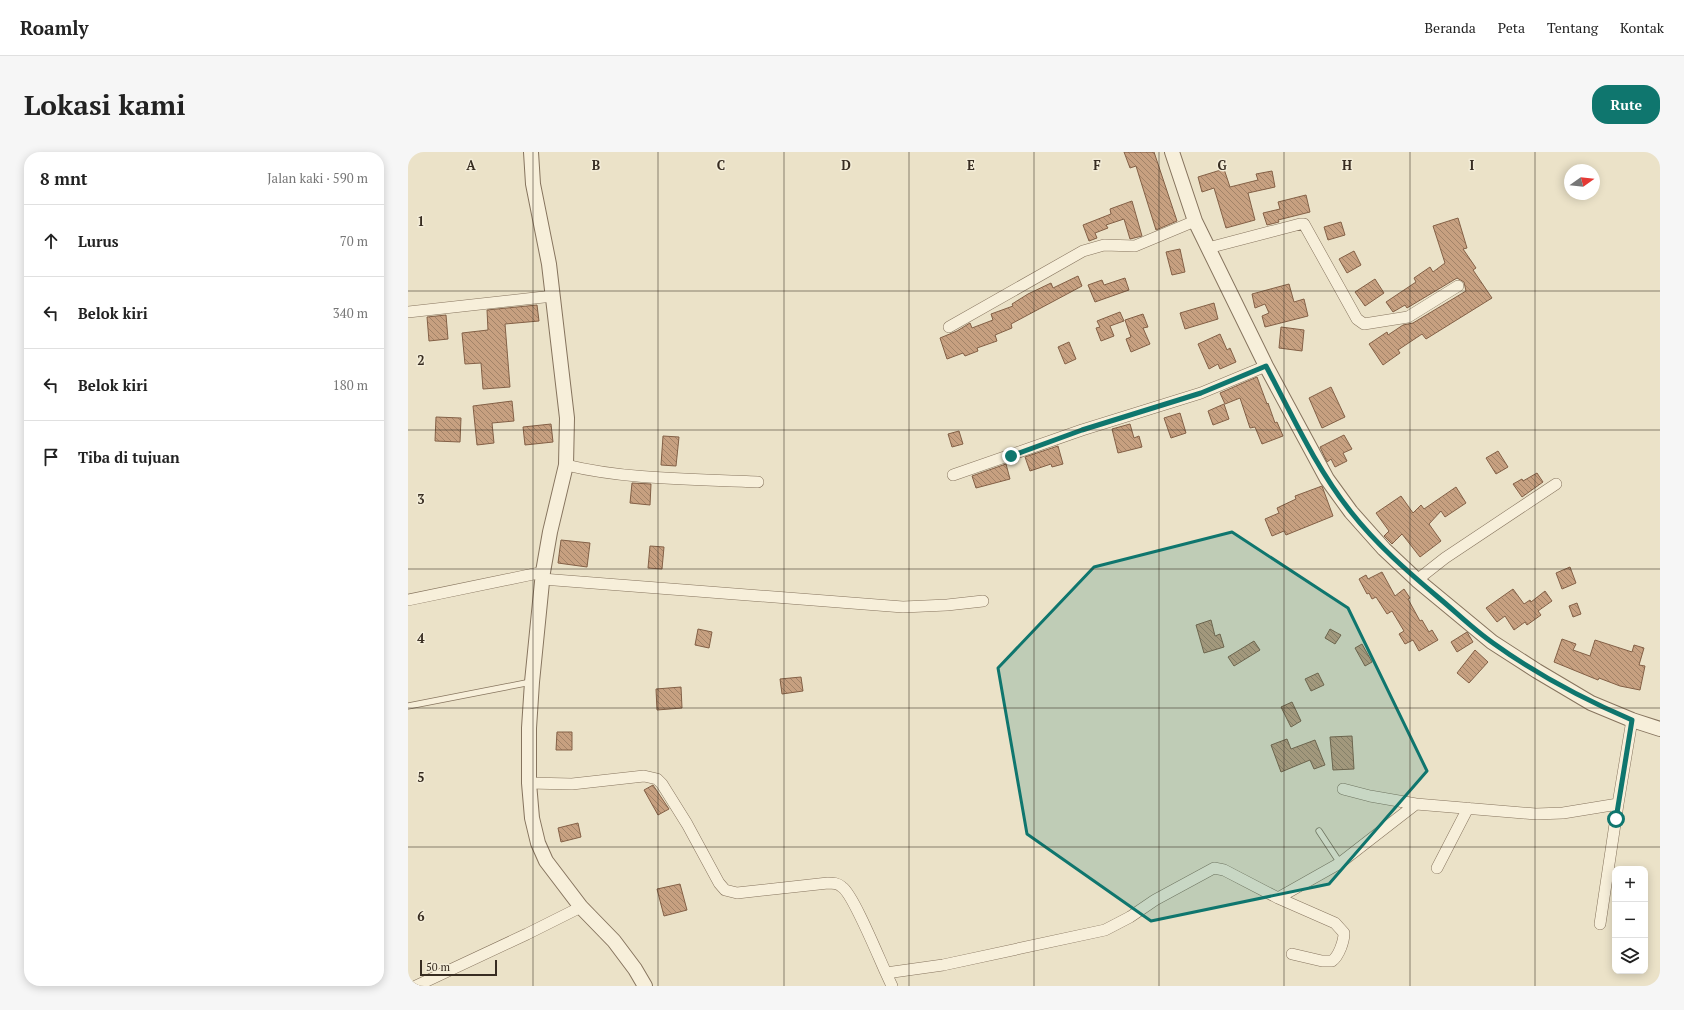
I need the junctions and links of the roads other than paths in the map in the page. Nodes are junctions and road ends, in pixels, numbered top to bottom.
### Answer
1 (531, 152) edge
2 (1172, 152) edge
3 (1195, 221) junction
4 (1208, 248) junction
5 (1458, 286) dead end
6 (553, 296) junction
7 (408, 312) edge
8 (949, 327) dead end
9 (1266, 366) junction
10 (566, 465) junction
11 (953, 475) dead end
12 (758, 482) dead end
13 (1556, 484) dead end
14 (543, 575) junction
15 (1417, 580) junction
16 (408, 600) edge
17 (983, 601) dead end
18 (532, 682) junction
19 (408, 706) edge
20 (1632, 720) junction
21 (1660, 728) edge
22 (529, 783) junction
23 (1343, 790) dead end
24 (1416, 804) junction
25 (1618, 804) junction
26 (1468, 808) junction
27 (1319, 831) dead end
28 (1340, 863) junction
29 (1437, 868) dead end
30 (1278, 898) junction
31 (581, 906) junction
32 (1600, 924) dead end
33 (1292, 954) dead end
34 (886, 973) junction
35 (416, 986) edge
36 (645, 986) edge
37 (892, 986) edge

1 - 6 street
2 - 3 street
3 - 4 street
3 - 8 street
4 - 5 street
4 - 9 street
6 - 7 street
6 - 10 street
9 - 11 street
9 - 15 street
10 - 12 street
10 - 14 street
13 - 15 street
14 - 16 street
14 - 17 street
14 - 18 street
15 - 20 street
18 - 19 lane
18 - 22 street
20 - 21 street
20 - 25 street
22 - 31 street
22 - 34 street
23 - 24 street
24 - 26 street
24 - 28 street
25 - 26 street
25 - 32 street
26 - 29 street
27 - 28 lane
28 - 30 street
30 - 33 street
30 - 34 street
31 - 35 street
31 - 36 street
34 - 37 street

